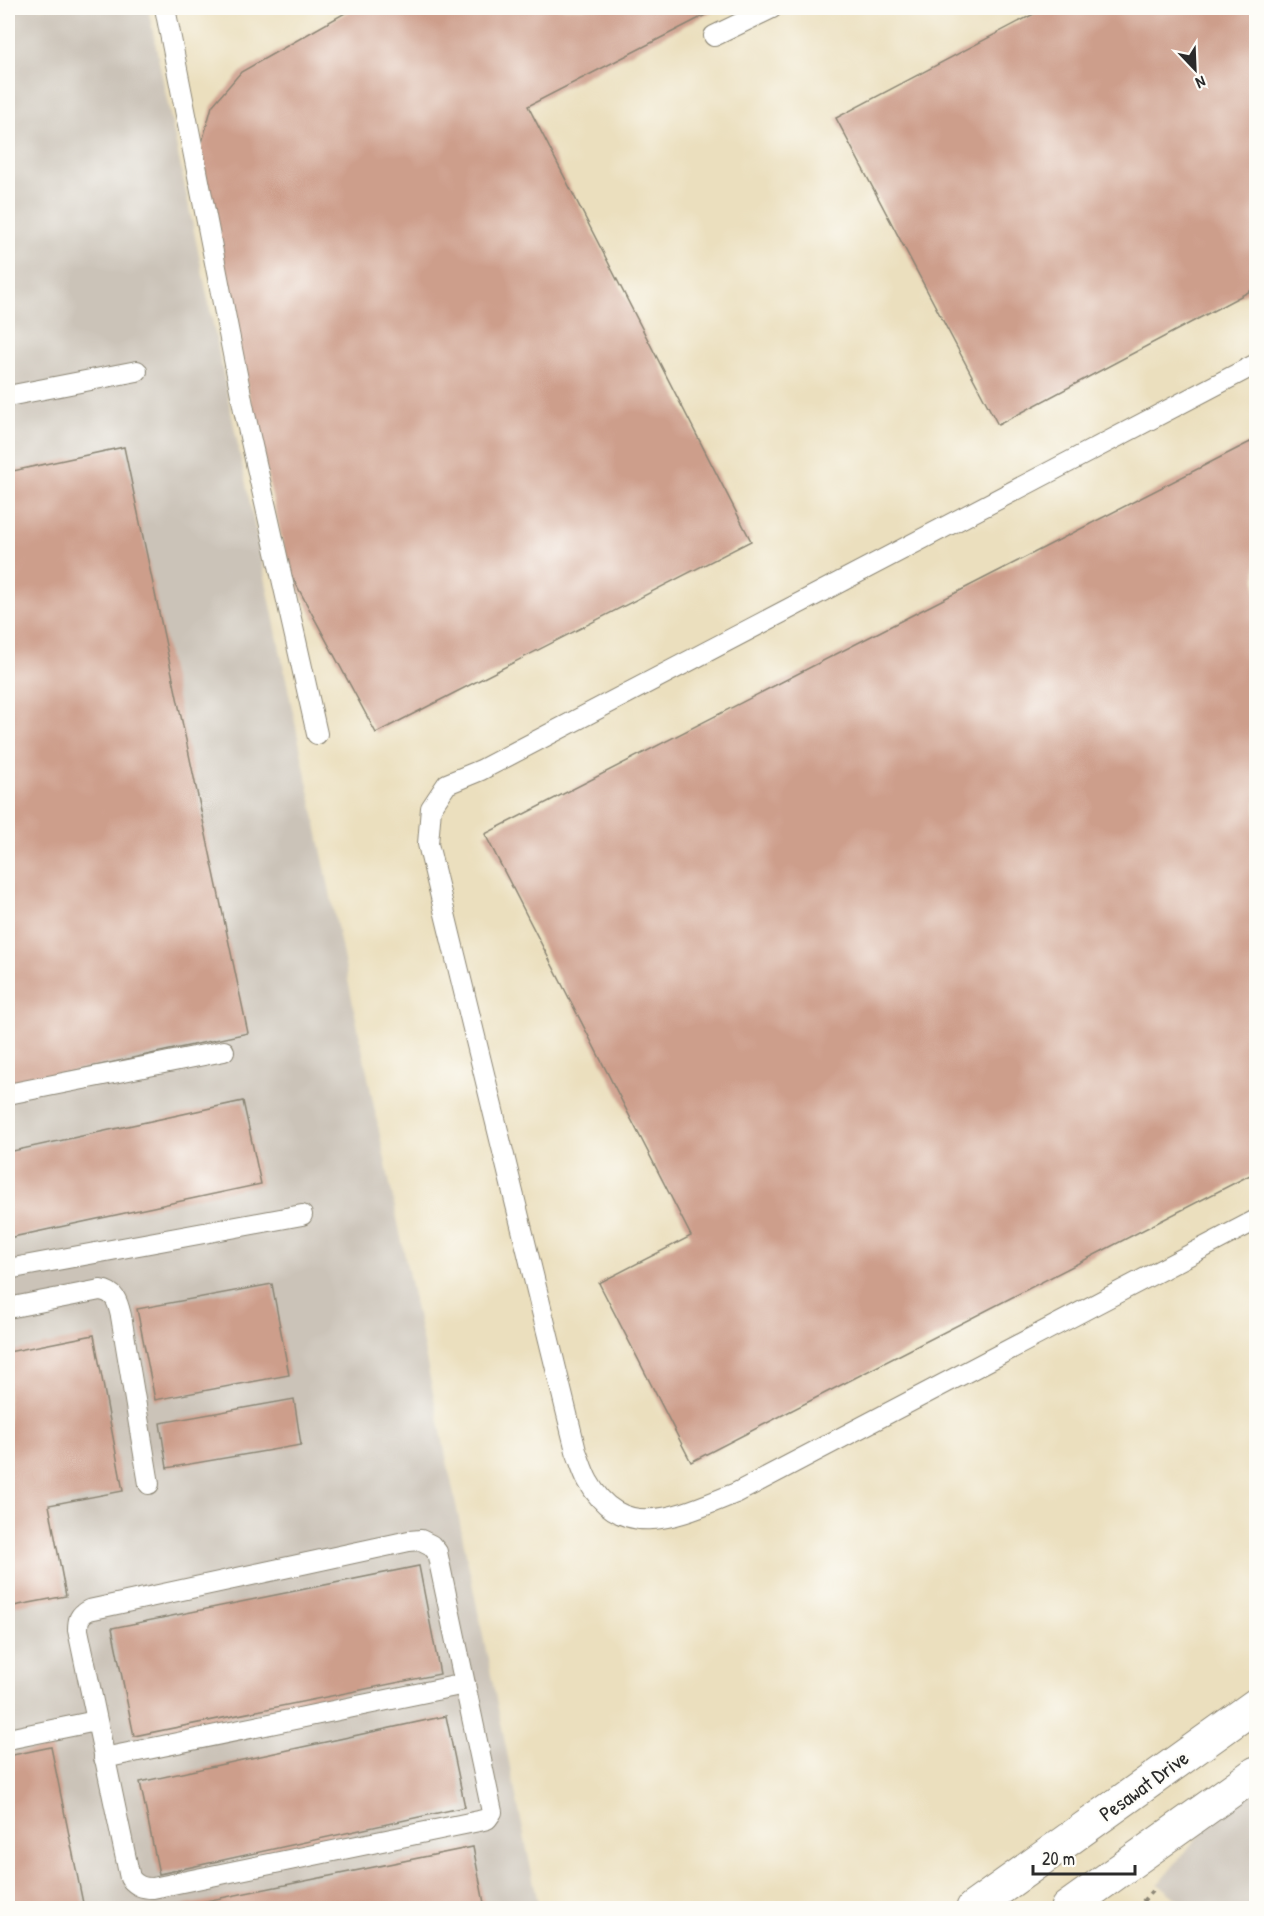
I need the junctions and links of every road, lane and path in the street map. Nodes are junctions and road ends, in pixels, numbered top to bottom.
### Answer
1 (165, 8) edge
2 (772, 8) edge
3 (714, 36) dead end
4 (1257, 364) edge
5 (136, 371) dead end
6 (8, 396) edge
7 (317, 734) dead end
8 (224, 1050) dead end
9 (8, 1094) edge
10 (302, 1215) dead end
11 (1257, 1220) edge
12 (8, 1269) edge
13 (8, 1308) edge
14 (149, 1484) dead end
15 (465, 1684) junction
16 (1257, 1705) edge
17 (96, 1721) junction
18 (8, 1739) edge
19 (104, 1758) junction
20 (1257, 1773) edge
21 (1158, 1884) dead end
22 (973, 1908) edge
23 (1067, 1908) edge
24 (1137, 1908) edge

1 - 7 lane
2 - 3 lane
4 - 11 lane
5 - 6 lane
8 - 9 lane
10 - 12 lane
13 - 14 lane
15 - 17 lane
15 - 19 lane
15 - 19 lane
16 - 22 street, Pesawat Drive
17 - 18 lane
17 - 19 lane
20 - 23 street
21 - 24 path

